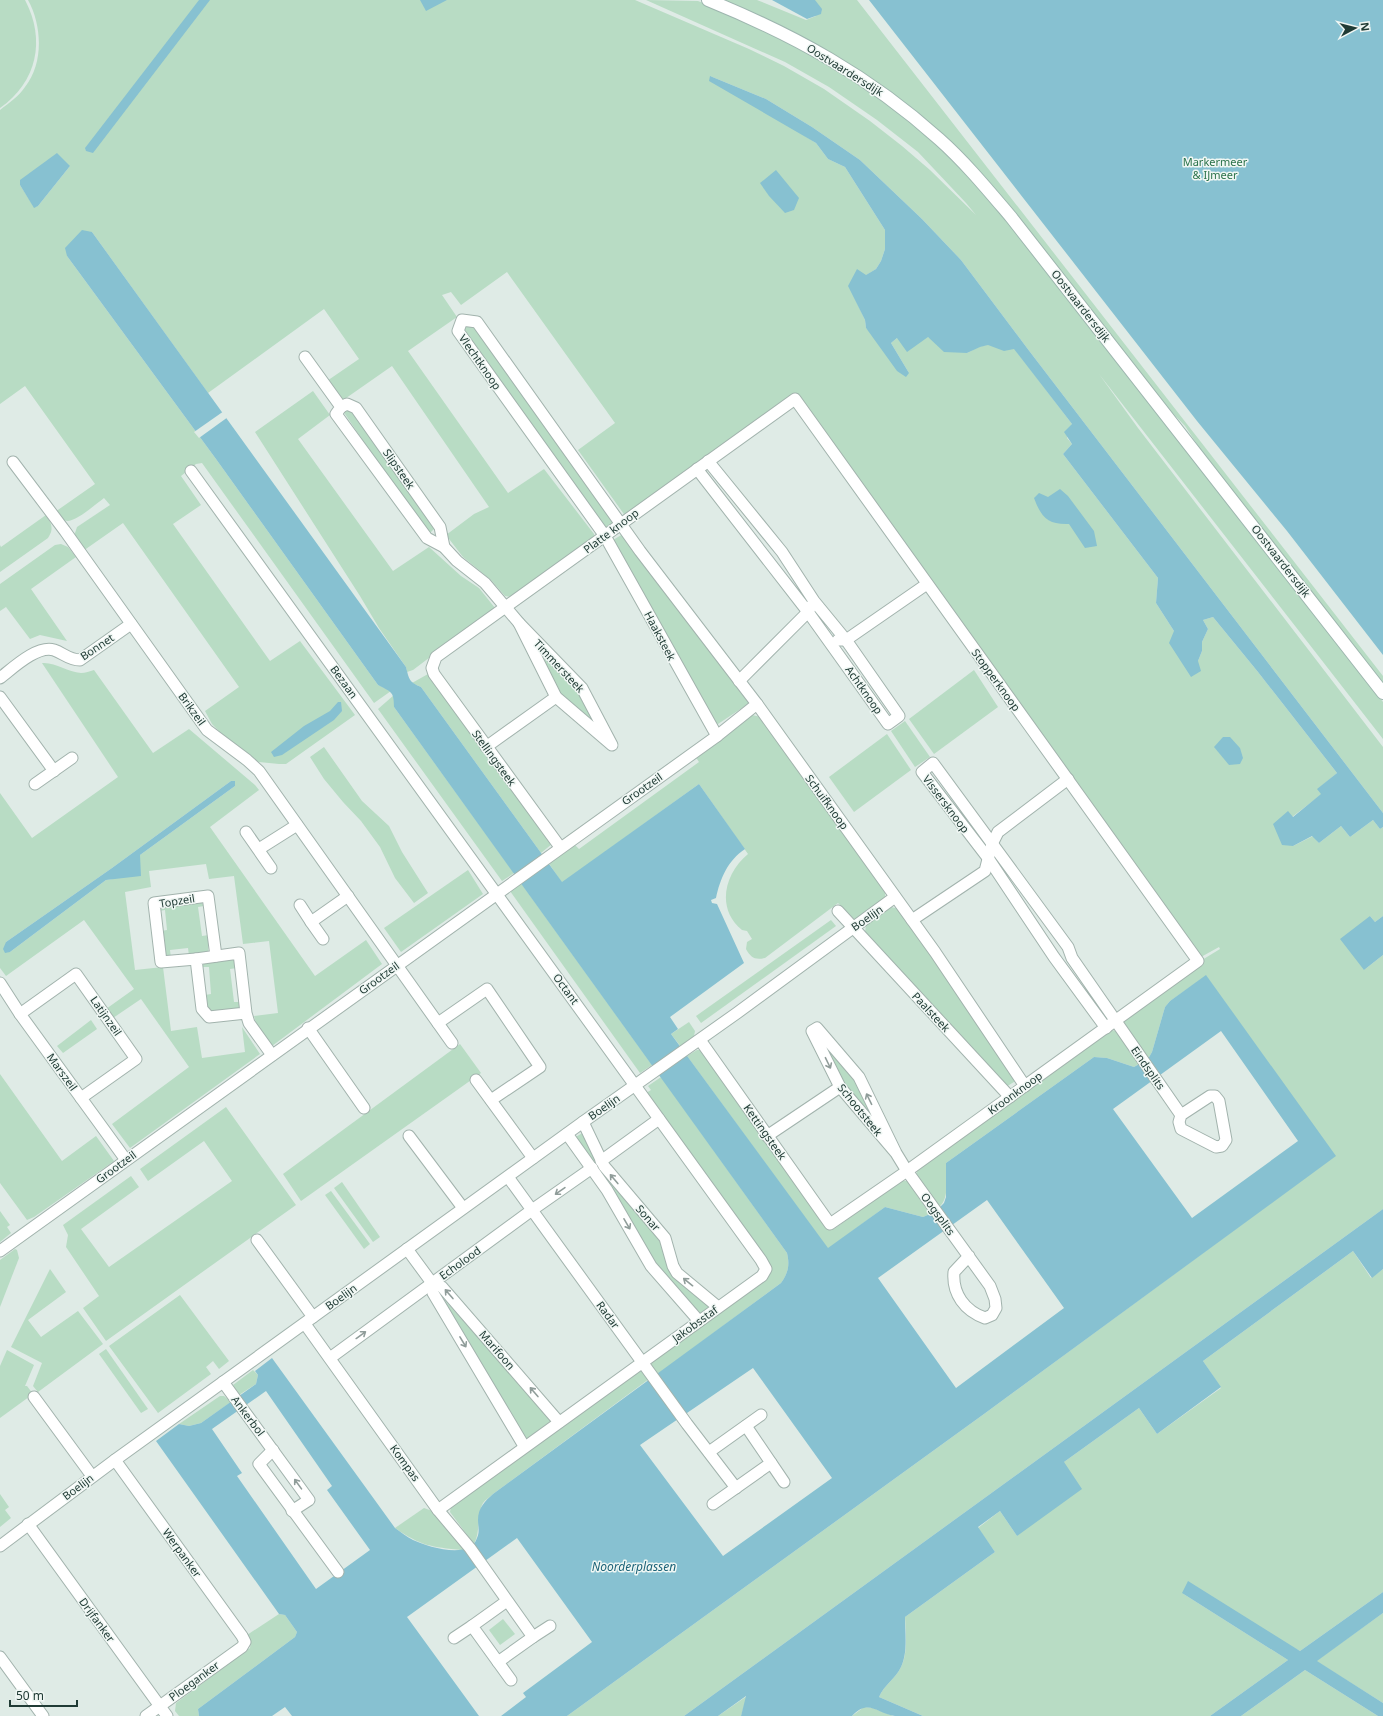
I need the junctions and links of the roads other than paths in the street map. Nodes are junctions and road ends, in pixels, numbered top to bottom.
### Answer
1 (708, 0) edge
2 (305, 358) dead end
3 (795, 399) joint
4 (341, 407) junction
5 (708, 461) junction
6 (13, 462) dead end
7 (697, 469) junction
8 (191, 471) dead end
9 (621, 523) junction
10 (605, 536) junction
11 (444, 547) junction
12 (927, 584) junction
13 (814, 601) junction
14 (506, 607) junction
15 (808, 612) junction
16 (519, 623) junction
17 (130, 624) junction
18 (846, 640) junction
19 (830, 641) junction
20 (432, 668) joint
21 (0, 678) edge
22 (739, 681) junction
23 (1383, 693) edge
24 (0, 697) edge
25 (556, 697) junction
26 (757, 704) junction
27 (716, 736) junction
28 (486, 747) junction
29 (72, 758) dead end
30 (54, 771) junction
31 (1068, 779) junction
32 (35, 784) dead end
33 (297, 825) junction
34 (246, 832) dead end
35 (992, 844) junction
36 (259, 849) junction
37 (556, 850) junction
38 (988, 858) junction
39 (271, 868) dead end
40 (496, 894) junction
41 (348, 896) junction
42 (895, 897) junction
43 (300, 906) dead end
44 (838, 911) dead end
45 (912, 920) junction
46 (311, 922) junction
47 (852, 928) junction
48 (323, 939) dead end
49 (216, 956) junction
50 (196, 959) junction
51 (1198, 961) joint
52 (397, 965) junction
53 (0, 982) edge
54 (246, 1013) junction
55 (20, 1014) junction
56 (438, 1023) junction
57 (1111, 1025) junction
58 (308, 1028) junction
59 (695, 1043) junction
60 (452, 1044) dead end
61 (272, 1054) junction
62 (476, 1080) dead end
63 (635, 1085) junction
64 (1025, 1086) junction
65 (840, 1087) junction
66 (1010, 1097) junction
67 (81, 1098) junction
68 (491, 1100) junction
69 (364, 1108) dead end
70 (1181, 1115) junction
71 (659, 1119) junction
72 (583, 1122) junction
73 (567, 1134) junction
74 (409, 1136) dead end
75 (767, 1136) junction
76 (896, 1153) junction
77 (533, 1158) junction
78 (126, 1160) junction
79 (601, 1161) junction
80 (592, 1168) junction
81 (907, 1171) junction
82 (508, 1177) junction
83 (463, 1208) junction
84 (532, 1210) junction
85 (830, 1224) joint
86 (257, 1240) dead end
87 (407, 1249) junction
88 (0, 1251) edge
89 (969, 1256) junction
90 (432, 1283) junction
91 (718, 1307) junction
92 (309, 1321) junction
93 (699, 1321) junction
94 (330, 1358) junction
95 (646, 1366) junction
96 (223, 1382) junction
97 (34, 1397) dead end
98 (761, 1414) dead end
99 (559, 1422) junction
100 (746, 1426) junction
101 (524, 1446) junction
102 (273, 1450) junction
103 (709, 1452) junction
104 (115, 1460) junction
105 (771, 1463) junction
106 (92, 1476) junction
107 (784, 1482) dead end
108 (736, 1488) junction
109 (713, 1504) dead end
110 (438, 1510) junction
111 (292, 1511) junction
112 (28, 1524) junction
113 (0, 1546) edge
114 (338, 1572) dead end
115 (507, 1601) junction
116 (472, 1626) junction
117 (550, 1626) dead end
118 (533, 1637) junction
119 (454, 1638) dead end
120 (242, 1647) joint
121 (0, 1657) edge
122 (498, 1662) junction
123 (511, 1680) dead end
124 (160, 1706) junction
125 (43, 1716) edge
126 (146, 1716) edge
127 (168, 1716) edge

1 - 23 main road, Oostvaardersdijk
2 - 4 street
3 - 5 street, Platte knoop
3 - 12 street, Stopperknoop
4 - 11 street, Slipsteek
4 - 11 street, Slipsteek
5 - 7 street, Platte knoop
5 - 13 street, Achtknoop
6 - 17 street, Brikzeil
7 - 9 street, Platte knoop
7 - 15 street, Achtknoop
8 - 40 street, Bezaan
9 - 10 street, Platte knoop
9 - 10 street, Vlechtknoop
9 - 22 street, Schuifknoop
10 - 14 street, Platte knoop
10 - 27 street, Haaksteek
11 - 14 street, Slipsteek
12 - 18 street
12 - 31 street, Stopperknoop
13 - 15 street
13 - 18 street, Achtknoop
14 - 16 street, Timmersteek
14 - 20 street, Platte knoop
15 - 19 street, Achtknoop
15 - 22 street
16 - 25 street, Timmersteek
16 - 25 street, Timmersteek
17 - 21 street, Bonnet
17 - 33 street, Brikzeil
18 - 19 street
18 - 19 street, Achtknoop
20 - 28 street, Stellingsteek
22 - 26 street, Schuifknoop
24 - 30 street
25 - 28 street
26 - 27 street, Grootzeil
26 - 42 street, Schuifknoop
27 - 37 street, Grootzeil
28 - 37 street, Stellingsteek
29 - 30 street
30 - 32 street
31 - 35 street
31 - 51 street, Stopperknoop
33 - 36 street
33 - 41 street, Brikzeil
34 - 36 street
35 - 38 street
35 - 38 street, Vissersknoop
35 - 57 street, Vissersknoop
36 - 39 street
37 - 40 street, Grootzeil
38 - 45 street
38 - 57 street, Vissersknoop
40 - 52 street, Grootzeil
40 - 63 street, Octant
41 - 46 street
41 - 52 street, Brikzeil
42 - 45 street, Schuifknoop
42 - 47 street, Boelijn
43 - 46 street
44 - 47 street, Paalsteek
45 - 64 street, Schuifknoop
46 - 48 street
47 - 59 street, Boelijn
47 - 66 street, Paalsteek
49 - 50 street, Topzeil
49 - 50 street, Topzeil
49 - 54 street, Topzeil
50 - 54 street
51 - 57 street, Kroonknoop
52 - 56 street, Brikzeil
52 - 58 street, Grootzeil
53 - 55 street, Marszeil
54 - 61 street, Topzeil
55 - 67 street, Marszeil
55 - 67 street, Latijnzeil
56 - 60 street, Brikzeil
56 - 68 street
57 - 64 street, Kroonknoop
57 - 70 street, Eindsplits
58 - 61 street, Grootzeil
58 - 69 street
59 - 63 street, Boelijn
59 - 75 street, Kettingsteek
61 - 78 street, Grootzeil
62 - 68 street
63 - 71 street, Jakobsstaf
63 - 72 street, Boelijn
64 - 66 street, Kroonknoop
65 - 75 street
65 - 76 street, Schootsteek
76 -> 65 street, Schootsteek
66 - 81 street, Kroonknoop
67 - 78 street, Marszeil
68 - 77 street
70 - 70 street, Eindsplits
71 - 79 street
71 - 91 street, Jakobsstaf
72 - 73 street, Boelijn
72 - 79 street, Sonar
73 - 77 street, Boelijn
73 - 80 street, Sonar
74 - 83 street
75 - 85 street, Kettingsteek
76 - 81 street, Schootsteek
77 - 82 street, Boelijn
78 - 88 street, Grootzeil
91 -> 79 street, Sonar
80 -> 84 street, Echolood
80 -> 93 street, Sonar
81 - 85 street, Kroonknoop
81 - 89 street, Oogsplits
82 - 83 street, Boelijn
82 - 84 street, Radar
83 - 87 street, Boelijn
84 - 90 street, Echolood
84 - 95 street, Radar
86 - 92 street
87 - 90 street, Marifoon
87 - 92 street, Boelijn
89 - 89 street, Oogsplits
94 -> 90 street, Echolood
99 -> 90 street, Marifoon
90 -> 101 street, Marifoon
91 - 93 street, Jakobsstaf
92 - 94 street, Kompas
92 - 96 street, Boelijn
93 - 95 street, Jakobsstaf
94 - 110 street, Kompas
95 - 99 street, Jakobsstaf
95 - 103 street, Radar
96 - 102 street, Ankerbol
96 - 104 street, Boelijn
97 - 106 street
98 - 100 street
99 - 101 street, Jakobsstaf
100 - 103 street
100 - 105 street
101 - 110 street, Jakobsstaf
102 - 111 street
111 -> 102 street, Ankerbol
103 - 108 street, Radar
104 - 106 street, Boelijn
104 - 120 street, Werpanker
105 - 107 street
105 - 108 street
106 - 112 street, Boelijn
108 - 109 street
110 - 115 street, Kompas
111 - 114 street
112 - 113 street, Boelijn
112 - 124 street, Drijfanker
115 - 116 street
115 - 118 street, Kompas
116 - 119 street
116 - 122 street
117 - 118 street
118 - 122 street
120 - 124 street, Ploeganker
121 - 125 street
122 - 123 street
124 - 126 street, Ploeganker
124 - 127 street, Drijfanker

